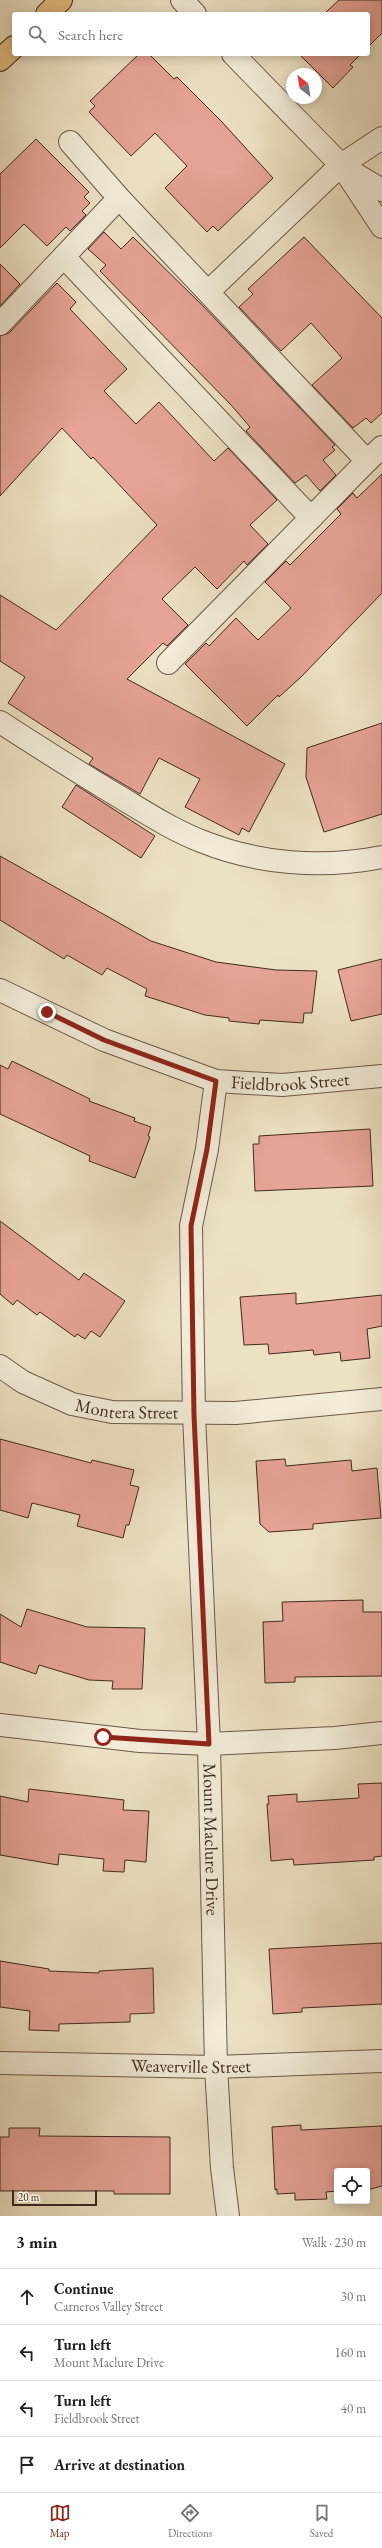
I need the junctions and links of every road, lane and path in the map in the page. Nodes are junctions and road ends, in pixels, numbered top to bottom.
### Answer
1 (61, 0) edge
2 (182, 0) edge
3 (49, 12) edge
4 (193, 12) edge
5 (12, 49) edge
6 (235, 56) edge
7 (0, 60) edge
8 (382, 138) edge
9 (70, 142) dead end
10 (341, 166) junction
11 (382, 190) edge
12 (119, 198) junction
13 (382, 227) edge
14 (64, 257) junction
15 (208, 292) junction
16 (0, 324) edge
17 (374, 454) edge
18 (311, 518) junction
19 (168, 663) dead end
20 (0, 722) edge
21 (382, 857) edge
22 (0, 990) edge
23 (382, 1076) edge
24 (216, 1081) junction
25 (0, 1366) edge
26 (382, 1399) edge
27 (194, 1415) junction
28 (0, 1725) edge
29 (382, 1733) edge
30 (209, 1744) junction
31 (382, 2061) edge
32 (0, 2063) edge
33 (216, 2067) junction
34 (228, 2216) edge

1 - 3 main road
2 - 4 street
5 - 7 main road
6 - 10 street
8 - 10 street
9 - 12 street
10 - 11 street
10 - 13 street
10 - 15 street
12 - 14 street
12 - 15 street
14 - 16 street
14 - 18 street
15 - 17 street
17 - 18 street
18 - 19 street
20 - 21 street
22 - 24 street, Fieldbrook Street
23 - 24 street, Fieldbrook Street
24 - 27 street, Mount Maclure Drive
25 - 27 street, Montera Street
26 - 27 street, Montera Street
27 - 30 street, Mount Maclure Drive
28 - 30 street
29 - 30 street
30 - 33 street, Mount Maclure Drive
31 - 33 street, Weaverville Street
32 - 33 street, Weaverville Street
33 - 34 street, Mount Maclure Drive

